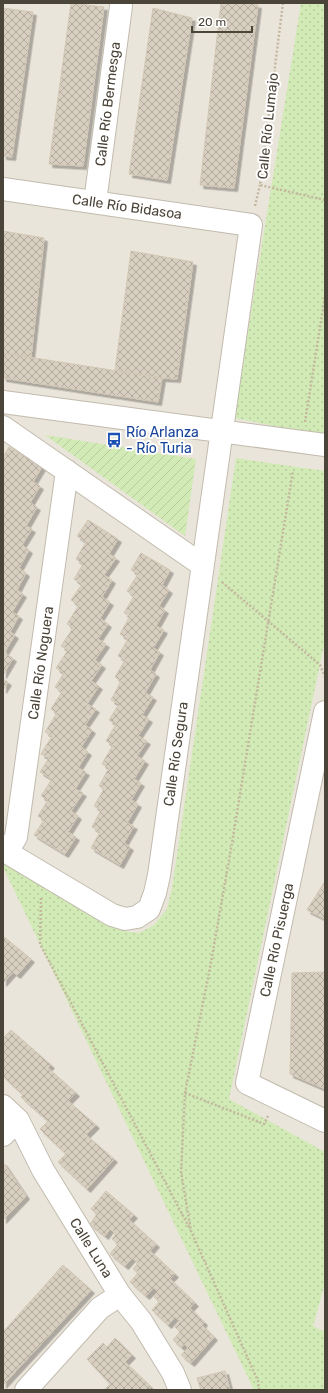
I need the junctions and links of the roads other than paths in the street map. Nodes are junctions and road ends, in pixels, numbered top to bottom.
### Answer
1 (121, 6) dead end
2 (3, 189) edge
3 (95, 202) junction
4 (3, 402) edge
5 (3, 426) edge
6 (222, 432) junction
7 (325, 445) edge
8 (68, 471) junction
9 (202, 565) junction
10 (325, 712) edge
11 (5, 851) edge
12 (11, 1113) edge
13 (325, 1121) edge
14 (3, 1135) edge
15 (120, 1295) junction
16 (26, 1390) edge
17 (180, 1390) edge

1 - 3 street, Calle Río Bermesga
2 - 3 street, Calle Río Bidasoa
3 - 6 street, Calle Río Bidasoa
4 - 6 street
5 - 8 street
6 - 7 street
6 - 9 street, Calle Río Segura
8 - 9 street
8 - 11 street, Calle Río Noguera
9 - 11 street, Calle Río Segura
10 - 13 street, Calle Río Pisuerga
12 - 14 street
12 - 15 street, Calle Luna
15 - 16 street
15 - 17 street, Calle Luna

